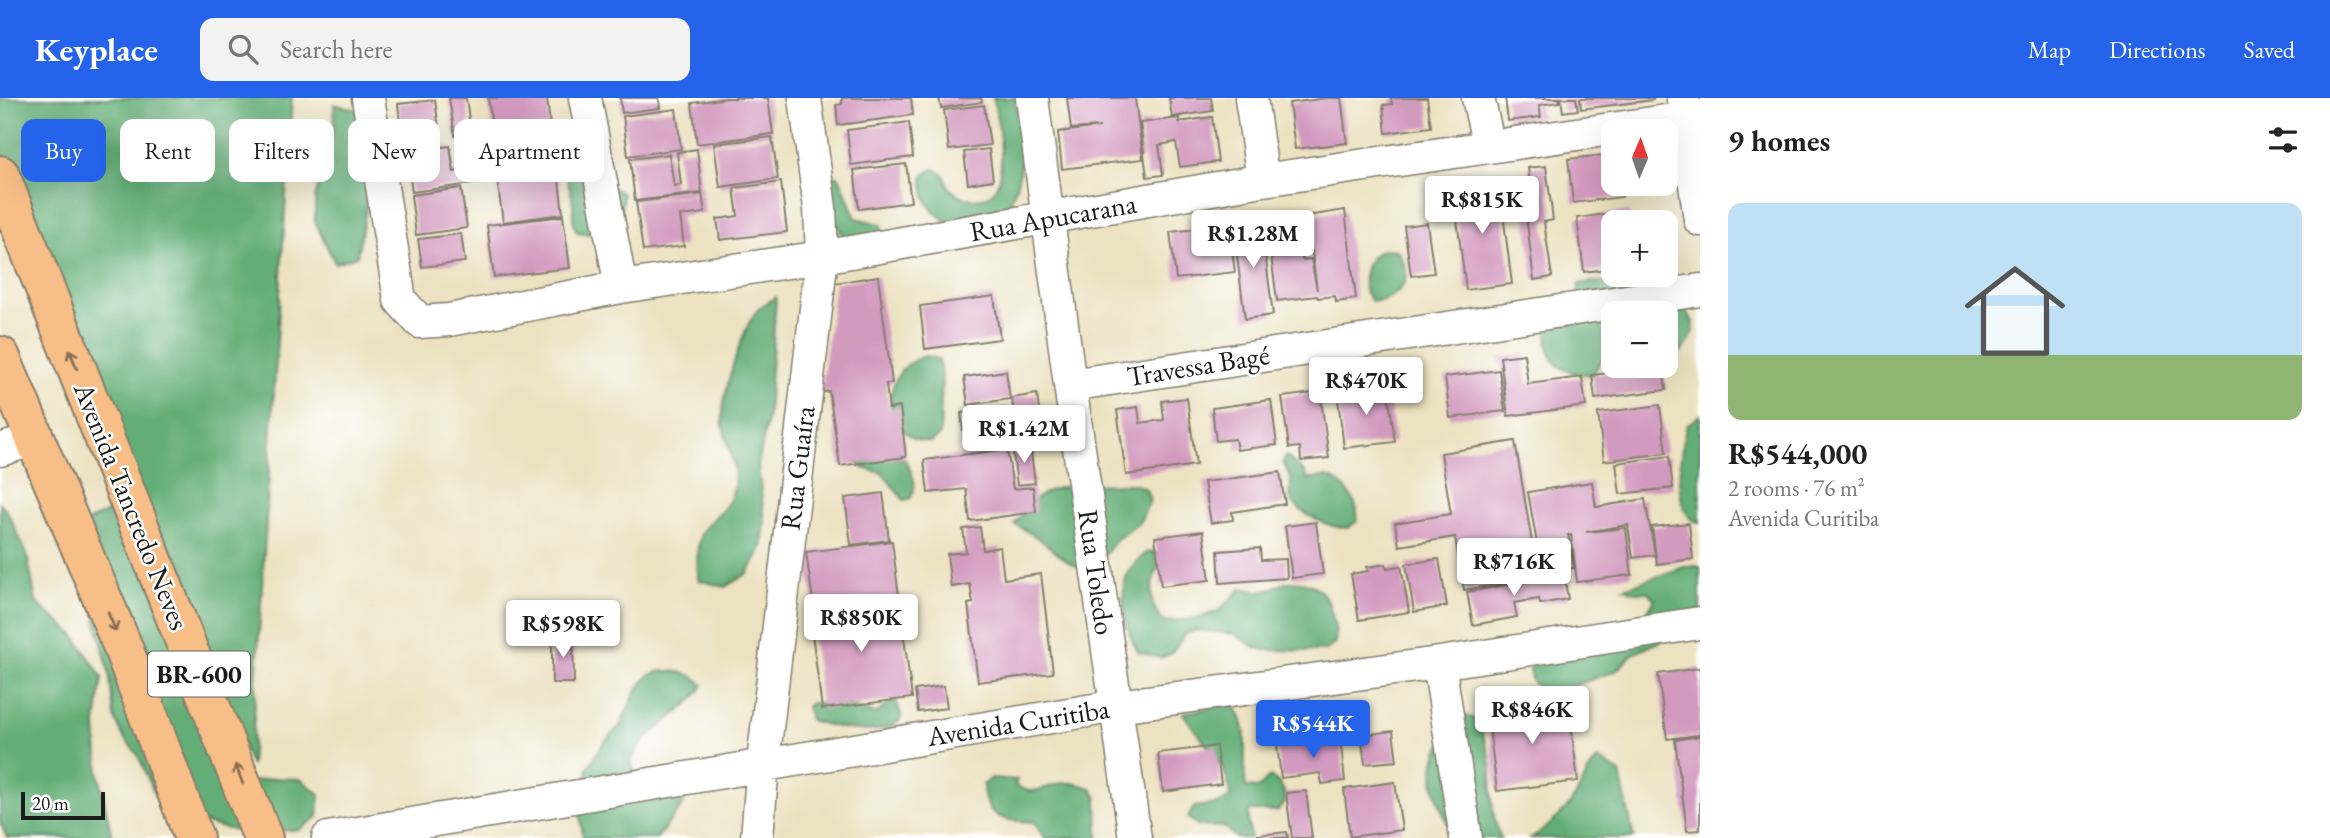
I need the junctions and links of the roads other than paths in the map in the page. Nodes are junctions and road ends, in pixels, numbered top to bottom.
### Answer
1 (368, 98) edge
2 (585, 98) edge
3 (805, 98) edge
4 (1032, 98) edge
5 (1251, 98) edge
6 (1478, 98) edge
7 (1690, 111) edge
8 (1489, 146) junction
9 (0, 175) edge
10 (1263, 180) junction
11 (1048, 217) junction
12 (1700, 220) edge
13 (9, 228) edge
14 (822, 257) junction
15 (621, 288) junction
16 (1700, 289) edge
17 (0, 356) edge
18 (1070, 385) junction
19 (18, 444) edge
20 (1700, 624) edge
21 (1439, 663) junction
22 (1116, 706) junction
23 (763, 763) junction
24 (336, 837) edge
25 (194, 838) edge
26 (263, 838) edge
27 (757, 838) edge
28 (1135, 838) edge
29 (1466, 838) edge

1 - 15 street, Rua Apucarana
2 - 15 street
3 - 14 street, Rua Guaíra
4 - 11 street, Rua Toledo
5 - 10 street
6 - 8 street
7 - 8 street, Rua Apucarana
7 - 12 street
8 - 10 street, Rua Apucarana
9 - 13 main road, Avenida Tancredo Neves / BR-600
10 - 11 street, Rua Apucarana
11 - 14 street, Rua Apucarana
11 - 18 street, Rua Toledo
26 -> 13 main road, Avenida Tancredo Neves / BR-600
14 - 15 street, Rua Apucarana
14 - 23 street, Rua Guaíra
16 - 18 street, Travessa Bagé
17 - 19 main road, BR-600
18 - 22 street, Rua Toledo
19 -> 25 main road, BR-600
20 - 21 street, Avenida Curitiba
21 - 22 street, Avenida Curitiba
21 - 29 street
22 - 23 street, Avenida Curitiba
22 - 28 street, Rua Toledo
23 - 24 street, Avenida Curitiba
23 - 27 street, Rua Guaíra

